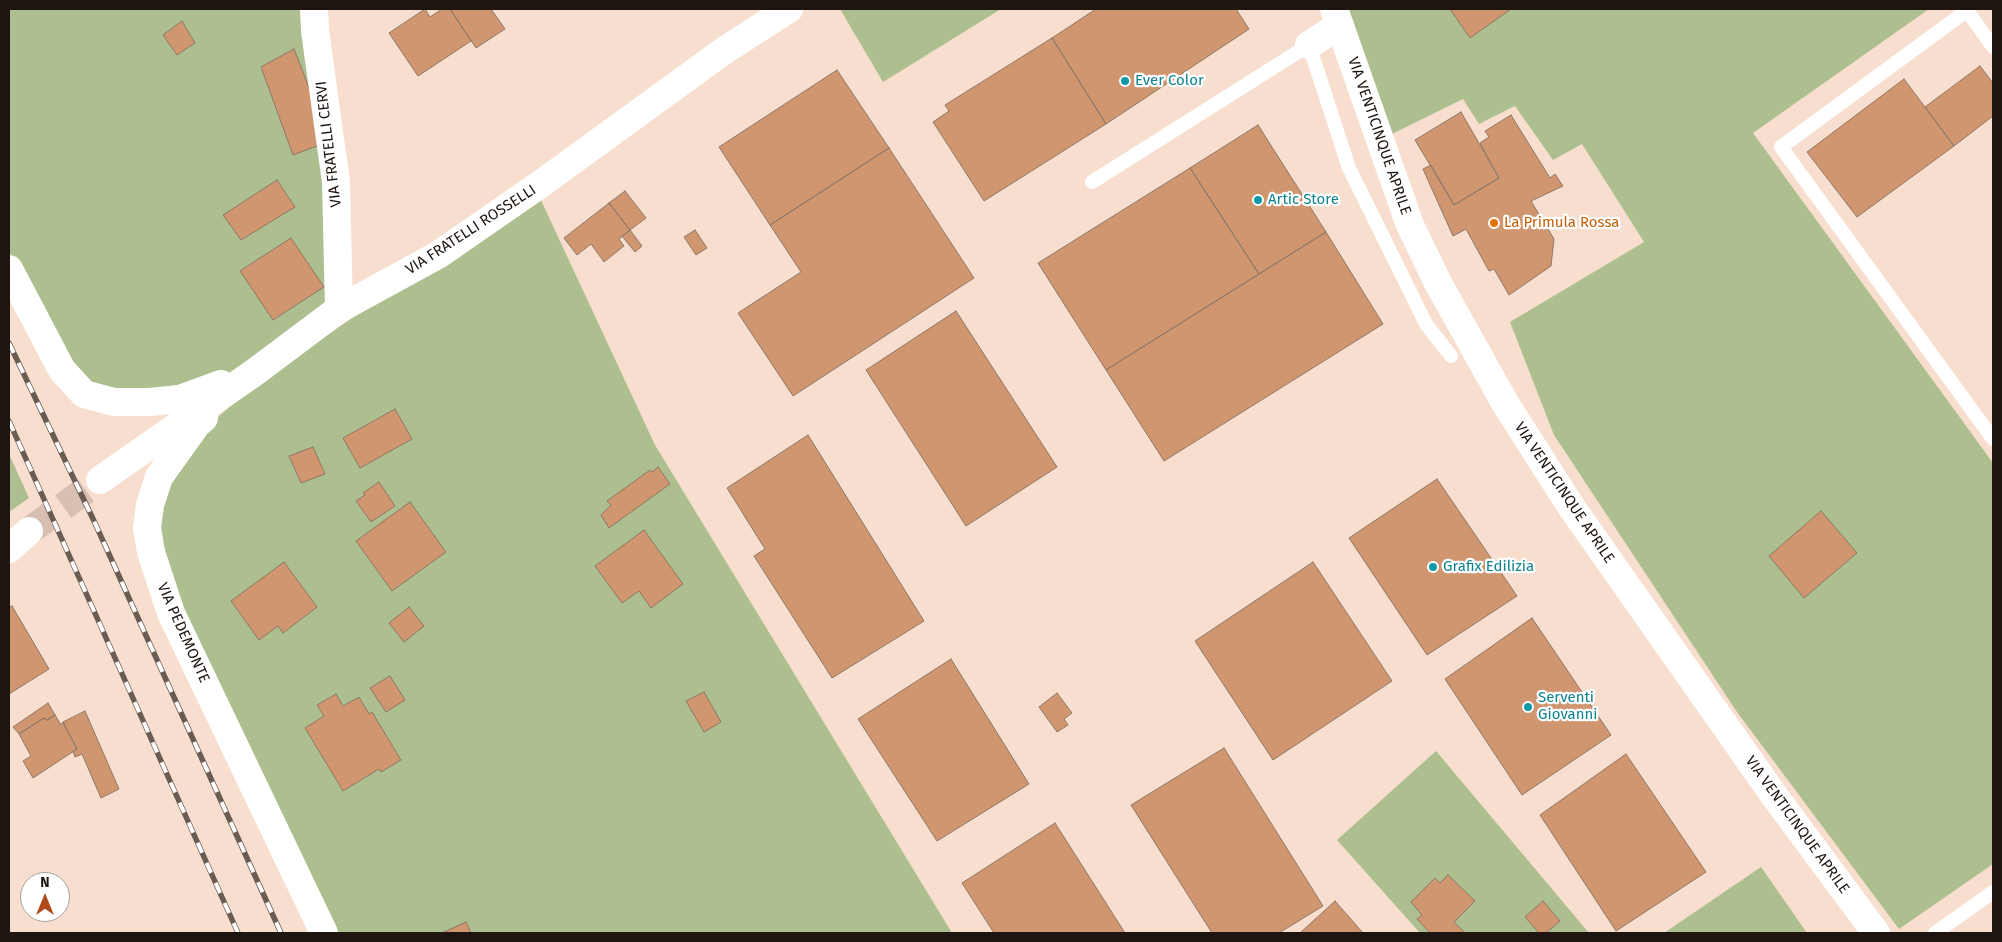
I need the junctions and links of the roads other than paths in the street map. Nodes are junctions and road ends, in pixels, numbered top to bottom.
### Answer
1 (314, 9) edge
2 (789, 9) edge
3 (1968, 9) edge
4 (1337, 17) edge
5 (1309, 44) junction
6 (1993, 47) edge
7 (1092, 182) dead end
8 (9, 268) edge
9 (339, 310) junction
10 (1451, 356) dead end
11 (255, 372) junction
12 (1993, 439) edge
13 (100, 480) tunnel mouth
14 (29, 531) tunnel mouth
15 (9, 548) edge
16 (1993, 892) edge
17 (324, 933) edge
18 (1876, 933) edge
19 (1935, 933) edge

1 - 9 street, VIA FRATELLI CERVI
2 - 9 street, VIA FRATELLI ROSSELLI
3 - 6 lane
3 - 12 lane
4 - 5 street
4 - 18 street, VIA VENTICINQUE APRILE
5 - 7 lane
5 - 10 lane
8 - 11 street
9 - 11 street, VIA FRATELLI ROSSELLI
11 - 13 street, VIA FRATELLI ROSSELLI
11 - 17 street, VIA PEDEMONTE
14 - 15 street
16 - 19 lane

